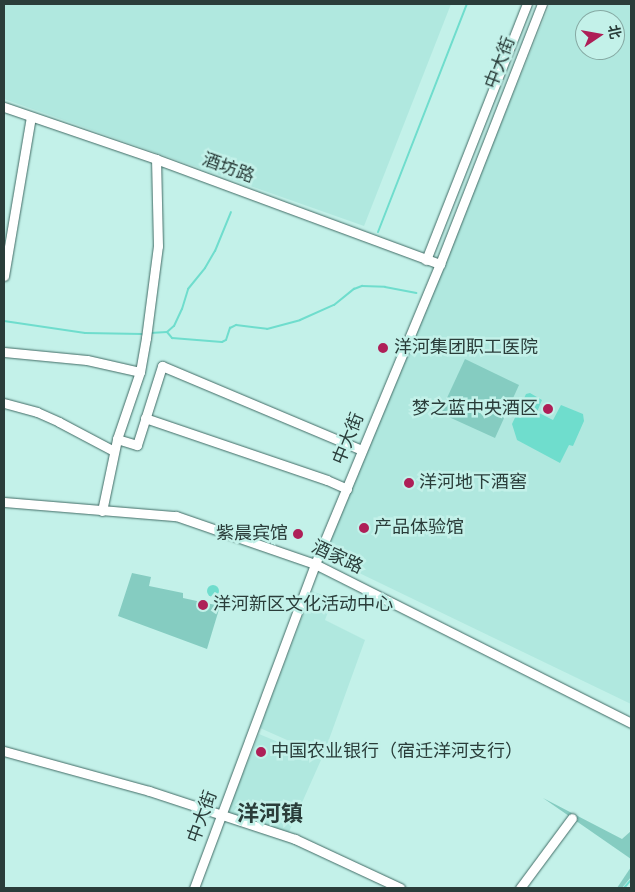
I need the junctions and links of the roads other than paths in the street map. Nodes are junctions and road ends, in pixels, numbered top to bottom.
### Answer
1 (527, 4) edge
2 (542, 4) edge
3 (4, 107) edge
4 (31, 117) junction
5 (156, 159) junction
6 (426, 260) junction
7 (440, 264) junction
8 (4, 276) edge
9 (4, 352) edge
10 (140, 372) junction
11 (4, 404) edge
12 (145, 418) junction
13 (117, 439) junction
14 (362, 450) junction
15 (114, 451) junction
16 (347, 489) junction
17 (4, 502) edge
18 (102, 511) junction
19 (315, 564) junction
20 (631, 723) edge
21 (4, 751) edge
22 (221, 814) junction
23 (572, 818) dead end
24 (194, 888) edge
25 (400, 888) edge
26 (520, 888) edge

1 - 6 street, 中大街
2 - 7 street, 中大街
3 - 4 street, 酒坊路
4 - 5 street, 酒坊路
4 - 8 street
5 - 6 street, 酒坊路
5 - 10 street
6 - 7 street, 酒坊路
7 - 14 street, 中大街
9 - 10 street
10 - 13 street
11 - 15 street
12 - 13 street
12 - 14 street
12 - 16 street
13 - 15 street
14 - 16 street, 中大街
15 - 18 street
16 - 19 street, 中大街
17 - 18 street, 酒家路
18 - 19 street, 酒家路
19 - 20 street, 酒家路
19 - 22 street, 中大街
21 - 22 street
22 - 24 street, 中大街
22 - 25 street
23 - 26 street

